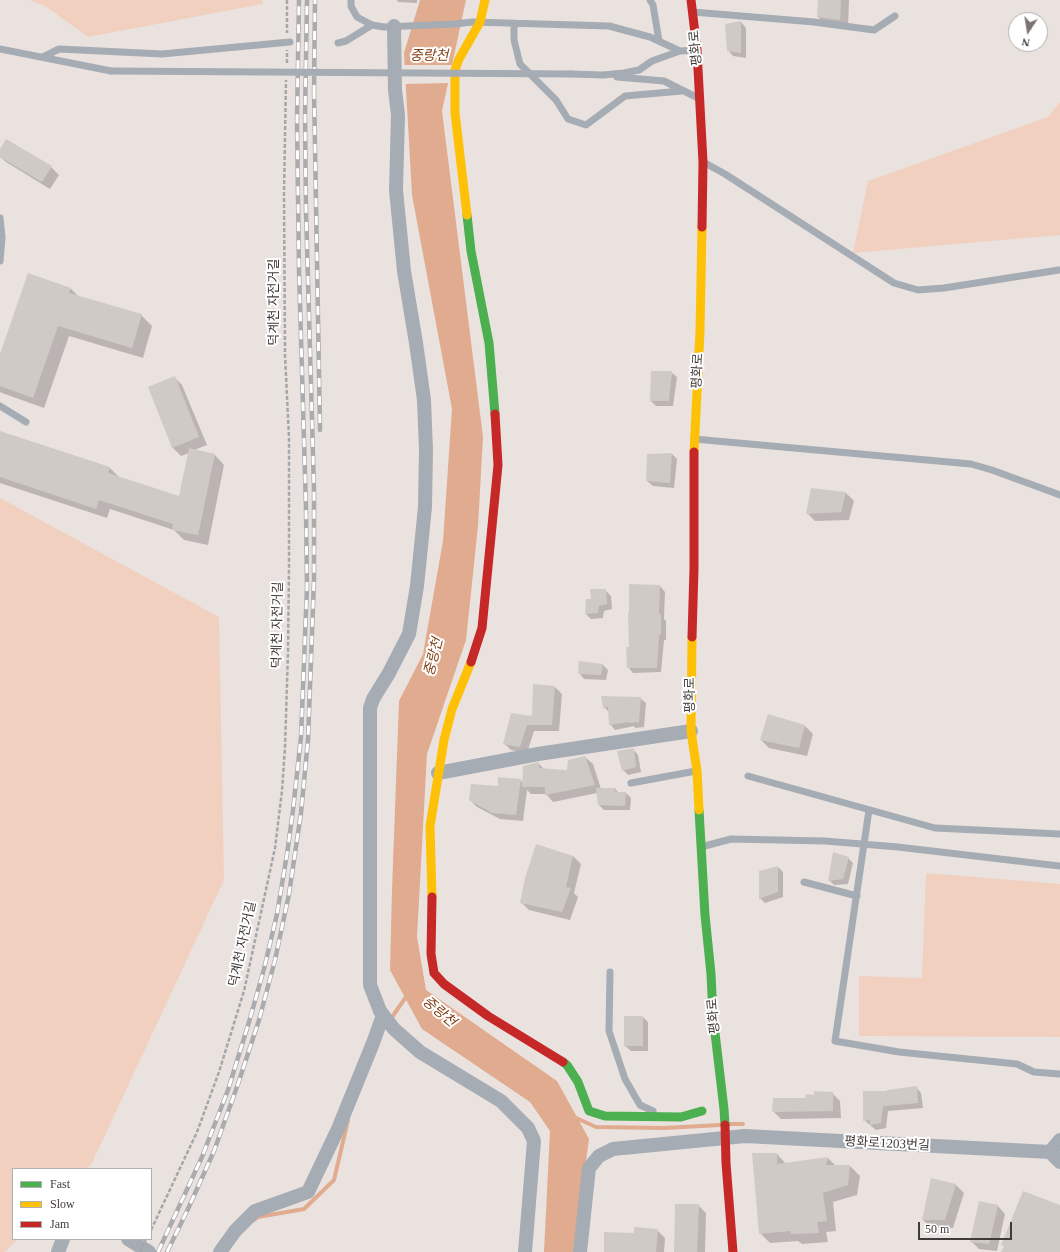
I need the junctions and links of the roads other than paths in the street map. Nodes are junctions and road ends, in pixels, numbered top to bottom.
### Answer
1 (351, 0) edge
2 (485, 0) edge
3 (650, 0) edge
4 (691, 0) edge
5 (693, 12) junction
6 (895, 16) dead end
7 (476, 22) junction
8 (514, 23) junction
9 (372, 25) junction
10 (397, 26) junction
11 (659, 41) junction
12 (288, 42) road end
13 (338, 43) dead end
14 (0, 49) edge
15 (697, 50) junction
16 (680, 51) junction
17 (44, 57) junction
18 (603, 75) junction
19 (682, 91) junction
20 (699, 99) junction
21 (703, 162) junction
22 (0, 218) edge
23 (0, 261) edge
24 (1059, 270) edge
25 (0, 406) edge
26 (26, 422) dead end
27 (694, 439) junction
28 (1060, 495) edge
29 (691, 731) junction
30 (697, 771) junction
31 (438, 773) junction
32 (748, 776) dead end
33 (631, 783) dead end
34 (869, 810) junction
35 (1060, 834) edge
36 (865, 845) junction
37 (701, 848) junction
38 (1060, 866) edge
39 (804, 882) dead end
40 (857, 896) junction
41 (610, 972) dead end
42 (388, 1021) junction
43 (1060, 1074) edge
44 (702, 1111) dead end
45 (666, 1116) junction
46 (724, 1134) junction
47 (1060, 1140) edge
48 (1050, 1152) junction
49 (1060, 1162) edge
50 (63, 1240) edge
51 (130, 1240) edge
52 (58, 1252) edge
53 (149, 1252) edge
54 (220, 1252) edge
55 (525, 1252) edge
56 (580, 1252) edge
57 (733, 1252) edge

1 - 9 lane
2 - 7 street
3 - 11 lane
4 - 5 street, 평화로
5 - 6 lane, 평화로
5 - 15 street, 평화로
7 - 8 lane
7 - 10 lane
7 - 31 street
8 - 11 lane
8 - 19 lane
9 - 10 lane
9 - 13 lane
10 - 42 street
11 - 16 lane
12 - 17 lane
14 - 17 lane
15 - 16 lane
15 - 20 street, 평화로
16 - 18 lane
17 - 18 lane, bridge
18 - 19 lane
19 - 20 lane
20 - 21 street, 평화로
21 - 24 lane
21 - 27 street, 평화로
22 - 23 lane
25 - 26 lane
27 - 28 lane
27 - 29 street, 평화로
29 - 30 street, 평화로
29 - 31 street, 평화로
30 - 33 lane
30 - 37 street, 평화로
31 - 45 street
32 - 34 lane
34 - 35 lane
34 - 36 lane
36 - 37 lane
36 - 38 lane
36 - 40 lane
37 - 46 street, 평화로
39 - 40 lane
40 - 43 lane
41 - 45 lane
42 - 54 street
42 - 55 street
44 - 45 street
46 - 48 street, 평화로1203번길
46 - 56 street, 평화로1203번길
46 - 57 street, 평화로
47 - 48 street
48 - 49 street
50 - 52 street
51 - 53 street

